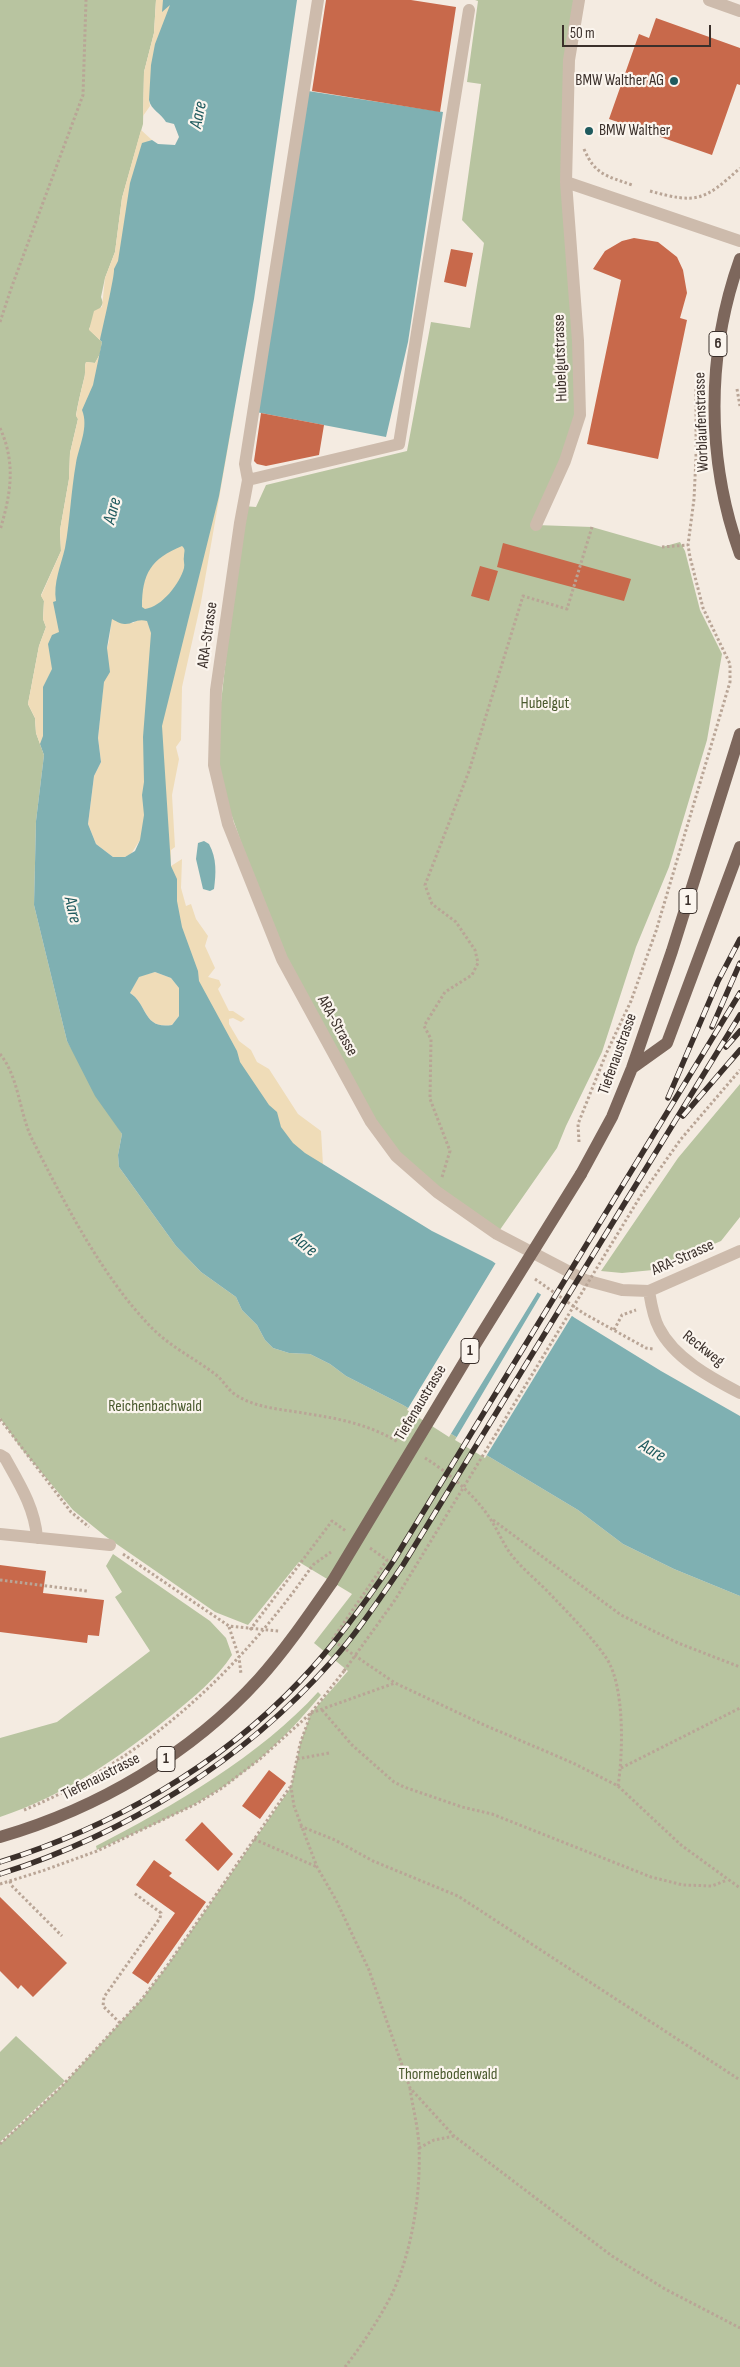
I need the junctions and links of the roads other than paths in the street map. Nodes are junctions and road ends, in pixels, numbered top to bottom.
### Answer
1 (318, 0) edge
2 (578, 0) edge
3 (709, 0) edge
4 (469, 10) dead end
5 (740, 11) edge
6 (566, 182) junction
7 (740, 241) edge
8 (740, 259) edge
9 (248, 480) junction
10 (536, 525) dead end
11 (740, 554) edge
12 (740, 734) edge
13 (740, 847) edge
14 (632, 1068) junction
15 (740, 1251) edge
16 (649, 1291) junction
17 (740, 1393) edge
18 (0, 1456) edge
19 (0, 1534) edge
20 (38, 1538) junction
21 (110, 1545) road end
22 (0, 1837) edge

1 - 9 street, ARA-Strasse
2 - 6 street, Hubelgutstrasse
3 - 5 street
4 - 9 street
6 - 7 street
6 - 10 street, Hubelgutstrasse
8 - 11 main road, Worblaufenstrasse / 6
9 - 16 street, ARA-Strasse
12 - 14 main road, Tiefenaustrasse / 1
13 - 14 main road
14 - 22 main road, Tiefenaustrasse / 1, bridge
15 - 16 street, ARA-Strasse
16 - 17 street, Reckweg
18 - 20 street
19 - 20 street
20 - 21 street

